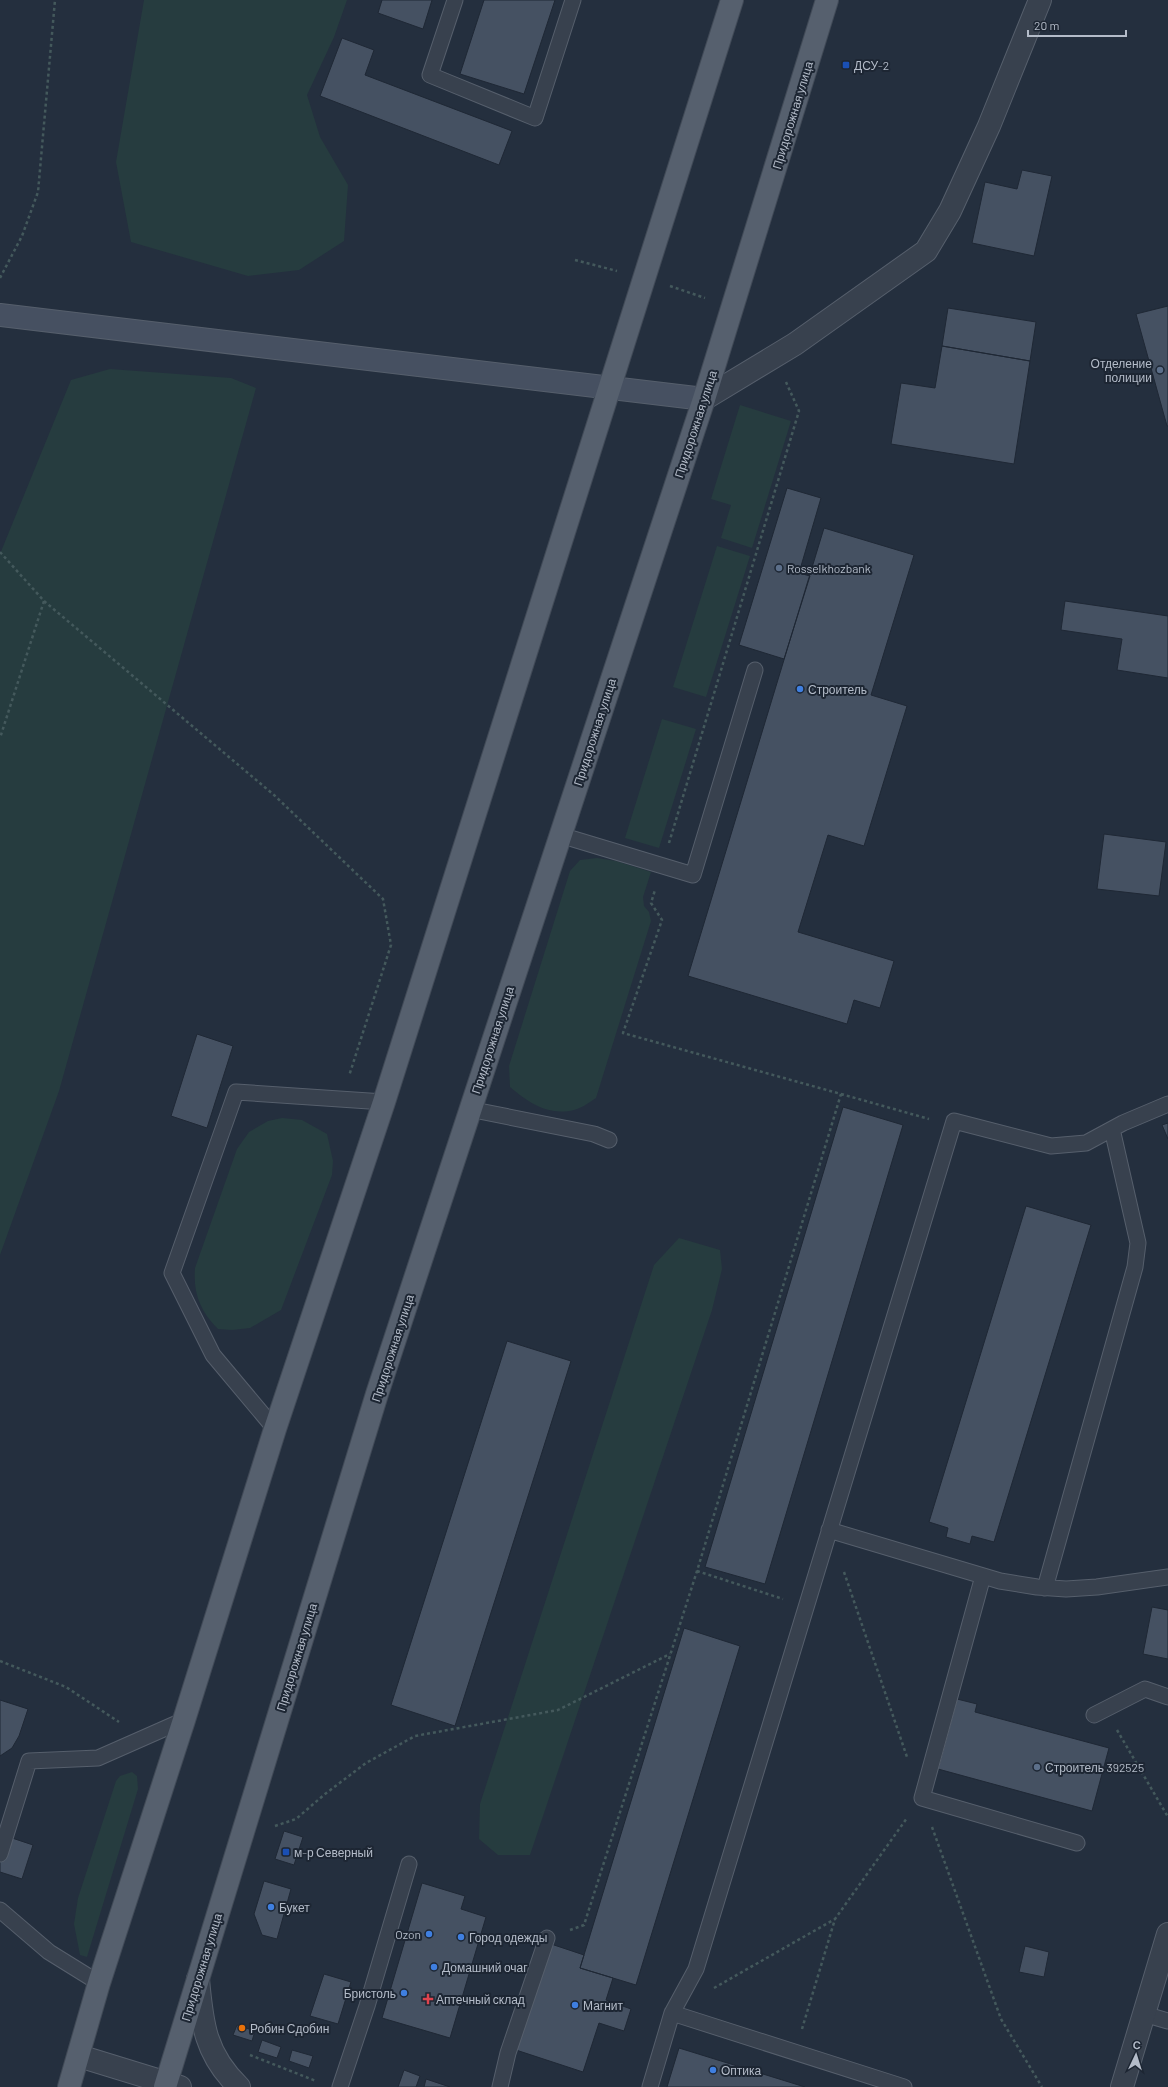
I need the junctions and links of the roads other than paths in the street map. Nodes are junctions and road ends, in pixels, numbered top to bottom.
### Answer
1 (455, 0) edge
2 (574, 0) edge
3 (732, 0) edge
4 (827, 0) edge
5 (1040, 0) edge
6 (0, 315) edge
7 (610, 386) junction
8 (704, 399) junction
9 (755, 670) dead end
10 (560, 835) junction
11 (384, 1102) junction
12 (1168, 1104) edge
13 (470, 1109) junction
14 (1112, 1129) junction
15 (609, 1140) dead end
16 (275, 1429) junction
17 (829, 1530) junction
18 (983, 1576) junction
19 (1168, 1577) edge
20 (1045, 1588) junction
21 (1168, 1697) edge
22 (1099, 1712) road end
23 (184, 1720) junction
24 (1077, 1842) dead end
25 (0, 1854) edge
26 (409, 1864) dead end
27 (0, 1910) edge
28 (1168, 1934) edge
29 (547, 1938) road end
30 (198, 1979) junction
31 (99, 1983) junction
32 (672, 2013) junction
33 (1144, 2014) junction
34 (1168, 2021) edge
35 (79, 2056) junction
36 (171, 2085) edge
37 (69, 2087) edge
38 (239, 2087) edge
39 (340, 2087) edge
40 (500, 2087) edge
41 (650, 2087) edge
42 (904, 2087) edge
43 (1122, 2087) edge

1 - 2 lane
3 - 7 main road
4 - 8 main road, Придорожная улица
5 - 8 street
6 - 7 street
7 - 8 street
7 - 11 main road
8 - 10 main road, Придорожная улица
9 - 10 lane
10 - 13 main road, Придорожная улица
11 - 16 main road
11 - 16 lane
12 - 14 lane
13 - 15 lane
13 - 30 main road, Придорожная улица
14 - 17 lane
14 - 20 lane
16 - 23 main road
17 - 18 lane
17 - 32 lane
18 - 20 lane
18 - 24 lane
19 - 20 lane
21 - 22 lane
23 - 25 lane
23 - 31 main road
26 - 39 lane
27 - 31 lane
28 - 33 street
29 - 40 lane
30 - 36 main road, Придорожная улица
30 - 38 street
31 - 35 main road
32 - 41 lane
32 - 42 lane
33 - 34 lane
33 - 43 street
35 - 36 street
35 - 37 main road

